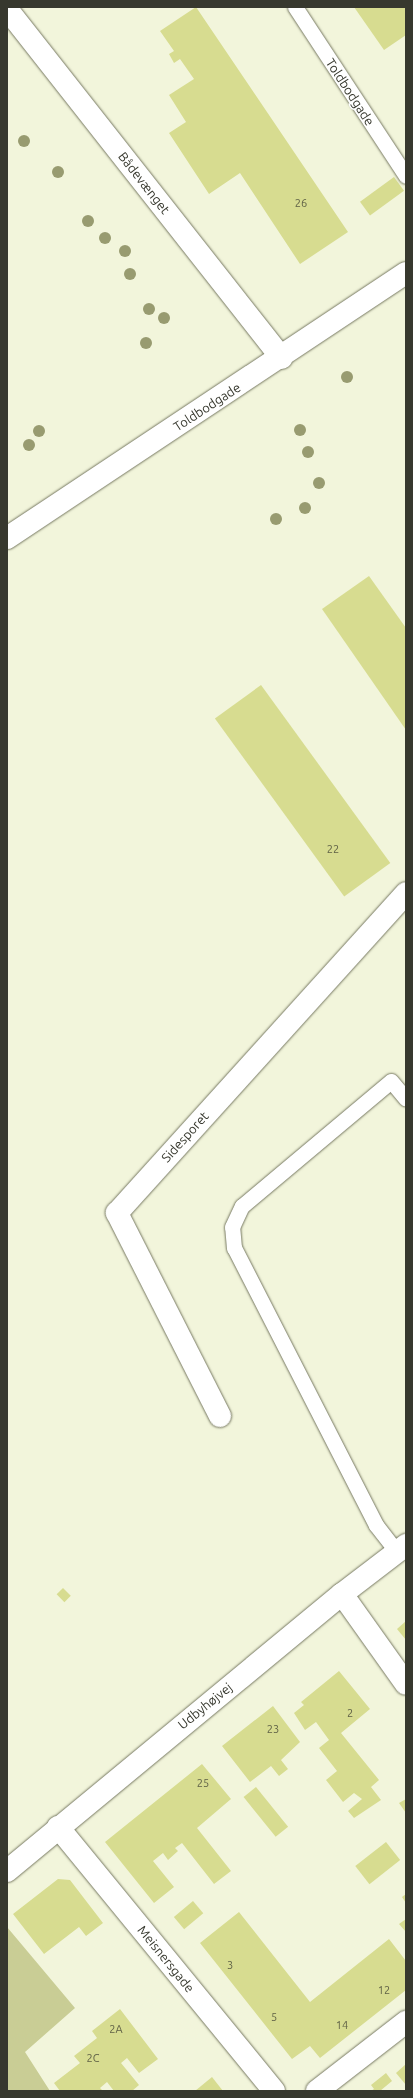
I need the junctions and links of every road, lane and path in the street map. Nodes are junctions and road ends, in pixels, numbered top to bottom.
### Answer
1 (295, 7) edge
2 (7, 9) edge
3 (406, 176) edge
4 (406, 273) edge
5 (282, 358) junction
6 (7, 538) edge
7 (406, 892) edge
8 (406, 1099) edge
9 (220, 1416) dead end
10 (402, 1549) edge
11 (342, 1594) junction
12 (406, 1684) edge
13 (58, 1827) junction
14 (8, 1869) edge
15 (406, 2022) edge
16 (274, 2091) edge
17 (317, 2091) edge

1 - 3 lane, Toldbodgade
2 - 5 street, Bådevænget
4 - 5 street, Toldbodgade
5 - 6 street, Toldbodgade
7 - 9 street, Sidesporet
8 - 10 lane
10 - 11 street, Udbyhøjvej
11 - 12 street
11 - 13 street, Udbyhøjvej
13 - 14 street, Udbyhøjvej
13 - 16 street, Meisnersgade
15 - 17 street

